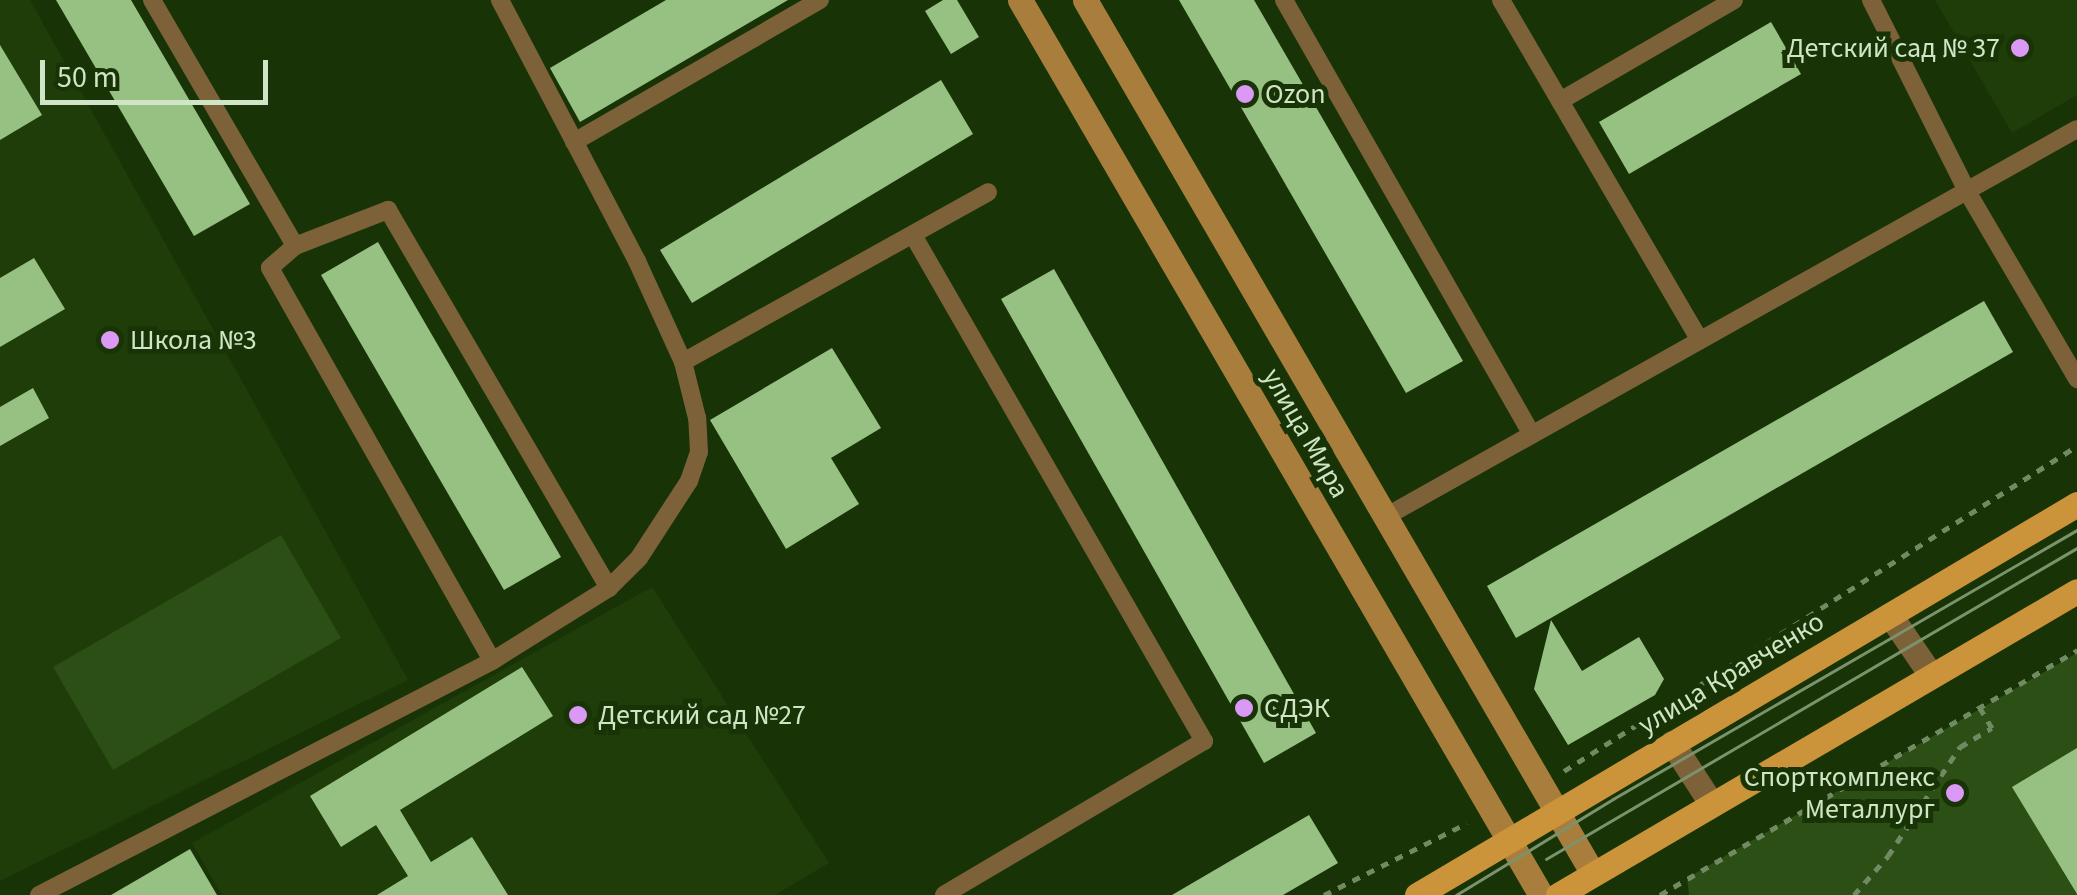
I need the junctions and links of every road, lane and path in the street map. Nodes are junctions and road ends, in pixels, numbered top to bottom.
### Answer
1 (152, 0) edge
2 (500, 0) edge
3 (820, 0) edge
4 (1020, 0) edge
5 (1085, 0) edge
6 (1284, 0) edge
7 (1501, 0) edge
8 (1734, 0) edge
9 (1870, 0) edge
10 (1560, 101) junction
11 (2077, 129) edge
12 (574, 142) junction
13 (988, 192) dead end
14 (1968, 192) junction
15 (913, 235) junction
16 (295, 246) junction
17 (1700, 340) junction
18 (683, 362) junction
19 (2077, 378) edge
20 (1532, 434) junction
21 (2077, 446) edge
22 (2077, 504) edge
23 (1385, 517) junction
24 (610, 588) junction
25 (2077, 591) edge
26 (1890, 614) junction
27 (2077, 650) edge
28 (492, 660) junction
29 (1930, 675) junction
30 (1980, 708) junction
31 (1672, 743) junction
32 (1540, 786) junction
33 (1710, 804) junction
34 (1492, 811) junction
35 (1556, 812) junction
36 (1510, 842) junction
37 (1592, 872) junction
38 (39, 895) edge
39 (944, 895) edge
40 (1324, 895) edge
41 (1418, 895) edge
42 (1541, 895) edge
43 (1558, 895) edge
44 (1660, 895) edge
45 (1854, 895) edge

1 - 16 lane
2 - 12 lane
3 - 12 lane
4 - 34 street, улица Мира
5 - 23 street, улица Мира
6 - 20 lane
7 - 10 lane
8 - 10 lane
9 - 14 lane
10 - 17 lane
11 - 14 lane
12 - 18 lane
13 - 15 lane
14 - 17 lane
14 - 19 lane
15 - 18 lane
15 - 39 lane
16 - 24 lane
16 - 28 lane
17 - 20 lane
18 - 24 lane
20 - 23 lane
21 - 32 path
22 - 26 main road, улица Кравченко
23 - 32 street, улица Мира
24 - 28 lane
25 - 29 main road
26 - 29 street
26 - 31 main road, улица Кравченко
27 - 30 path
28 - 38 lane
29 - 33 main road
30 - 44 path
30 - 45 path
31 - 33 street
31 - 35 main road, улица Кравченко
32 - 35 street, улица Мира
33 - 37 main road
34 - 36 street, улица Мира
34 - 40 path
35 - 36 main road, улица Кравченко
35 - 37 street, улица Мира
36 - 41 main road, улица Кравченко
36 - 42 street, улица Мира
37 - 43 main road

